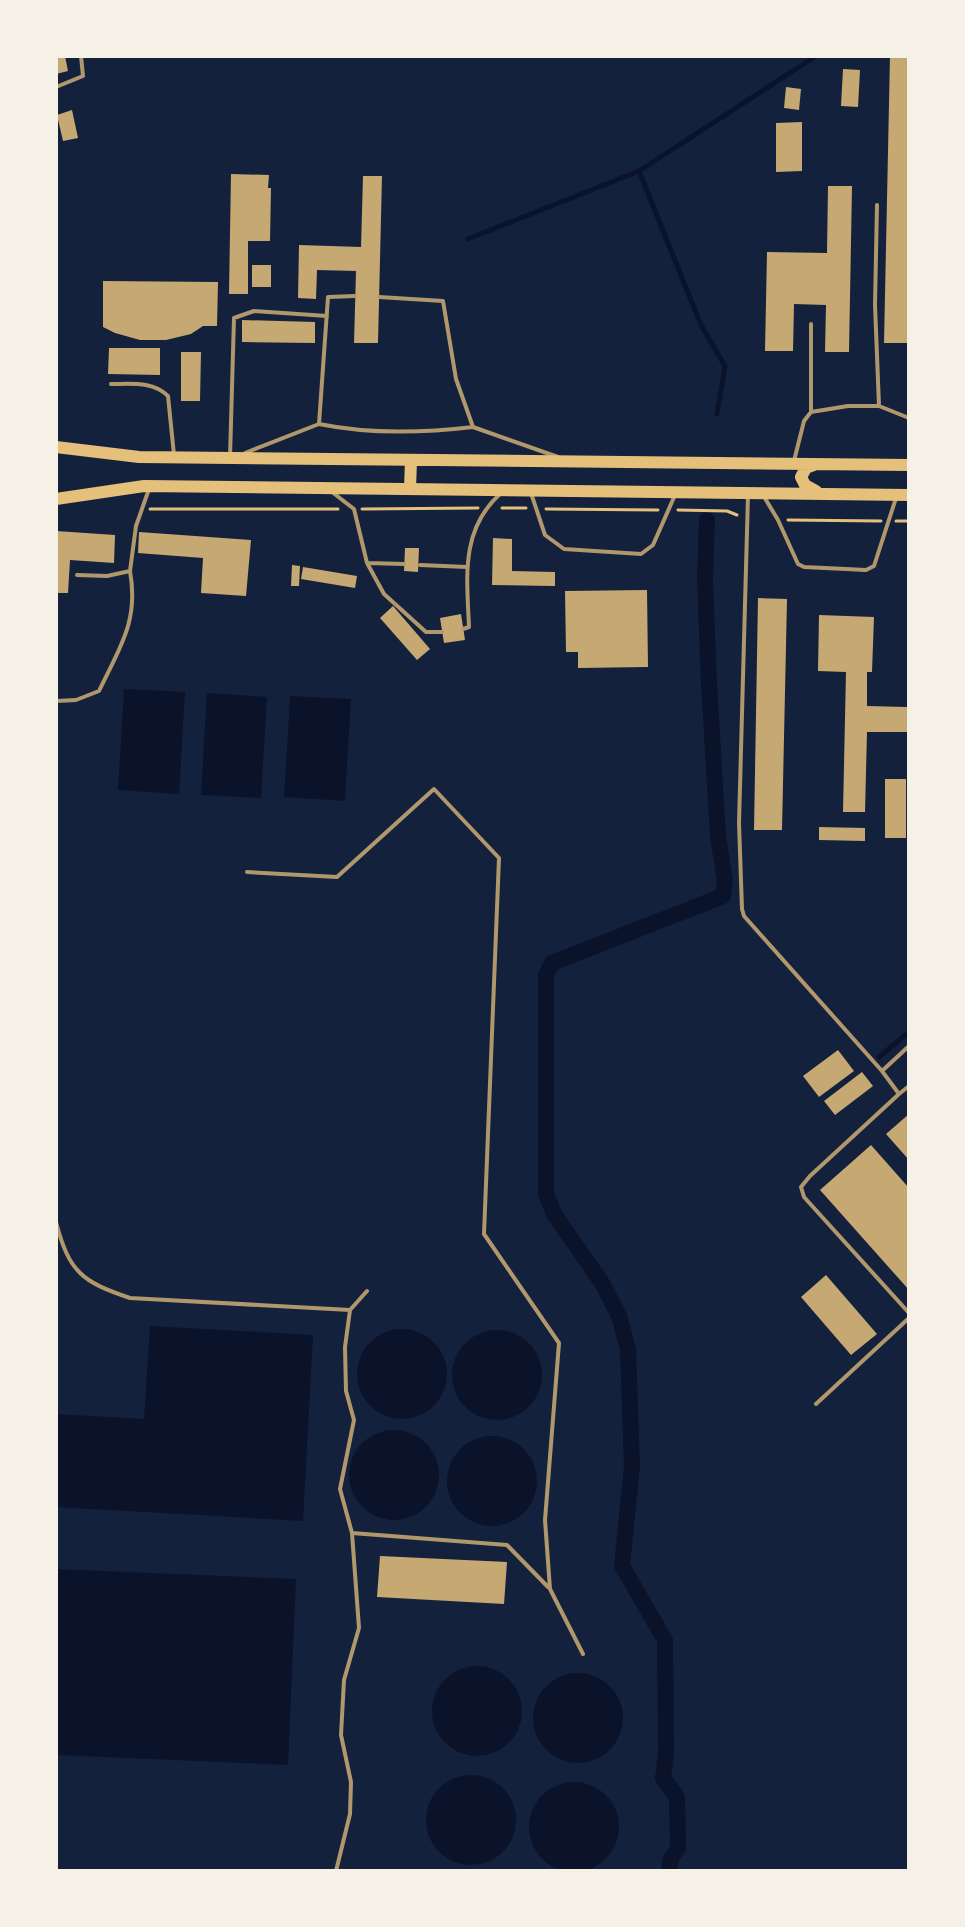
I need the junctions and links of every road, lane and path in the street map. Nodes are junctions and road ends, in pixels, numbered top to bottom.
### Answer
1 (81, 56) edge
2 (56, 87) edge
3 (877, 205) dead end
4 (355, 296) dead end
5 (379, 297) dead end
6 (327, 316) junction
7 (811, 324) dead end
8 (111, 384) dead end
9 (879, 406) junction
10 (811, 412) junction
11 (909, 418) edge
12 (319, 424) junction
13 (473, 427) junction
14 (56, 447) edge
15 (174, 457) junction
16 (232, 458) junction
17 (411, 460) junction
18 (572, 461) junction
19 (794, 463) junction
20 (818, 464) junction
21 (909, 465) edge
22 (147, 487) junction
23 (326, 488) junction
24 (410, 489) junction
25 (504, 490) junction
26 (530, 490) junction
27 (677, 492) junction
28 (755, 493) junction
29 (822, 493) junction
30 (903, 494) edge
31 (56, 499) edge
32 (367, 563) junction
33 (404, 564) dead end
34 (420, 565) dead end
35 (467, 567) junction
36 (130, 571) junction
37 (77, 575) dead end
38 (463, 629) dead end
39 (442, 632) dead end
40 (56, 701) edge
41 (247, 872) dead end
42 (909, 1046) edge
43 (882, 1071) junction
44 (909, 1086) edge
45 (899, 1094) junction
46 (56, 1222) edge
47 (367, 1291) dead end
48 (350, 1310) junction
49 (909, 1315) edge
50 (816, 1404) dead end
51 (352, 1533) junction
52 (550, 1589) junction
53 (583, 1654) dead end
54 (336, 1871) edge

1 - 2 lane
3 - 9 lane
4 - 6 lane
5 - 13 lane
6 - 12 lane
6 - 16 lane
7 - 10 lane
8 - 15 lane
9 - 10 lane
9 - 11 lane
10 - 19 lane
12 - 13 lane
12 - 16 lane
13 - 18 lane
14 - 15 highway
15 - 16 highway
16 - 17 highway
17 - 18 highway
17 - 24 highway
18 - 19 highway
19 - 20 highway
20 - 21 highway
20 - 29 highway
22 - 23 highway
22 - 31 highway
22 - 36 lane
23 - 24 highway
23 - 32 lane
24 - 25 highway
25 - 26 highway
25 - 35 lane
26 - 27 highway
26 - 27 lane
27 - 28 highway
28 - 29 highway
28 - 30 lane
28 - 43 lane
29 - 30 highway
32 - 33 lane
32 - 39 lane
34 - 35 lane
35 - 38 lane
36 - 37 lane
36 - 40 lane
41 - 52 lane
42 - 43 lane
43 - 45 lane
44 - 45 lane
45 - 49 lane
46 - 48 lane
47 - 48 lane
48 - 51 lane
49 - 50 lane
51 - 52 lane
51 - 54 lane
52 - 53 lane

